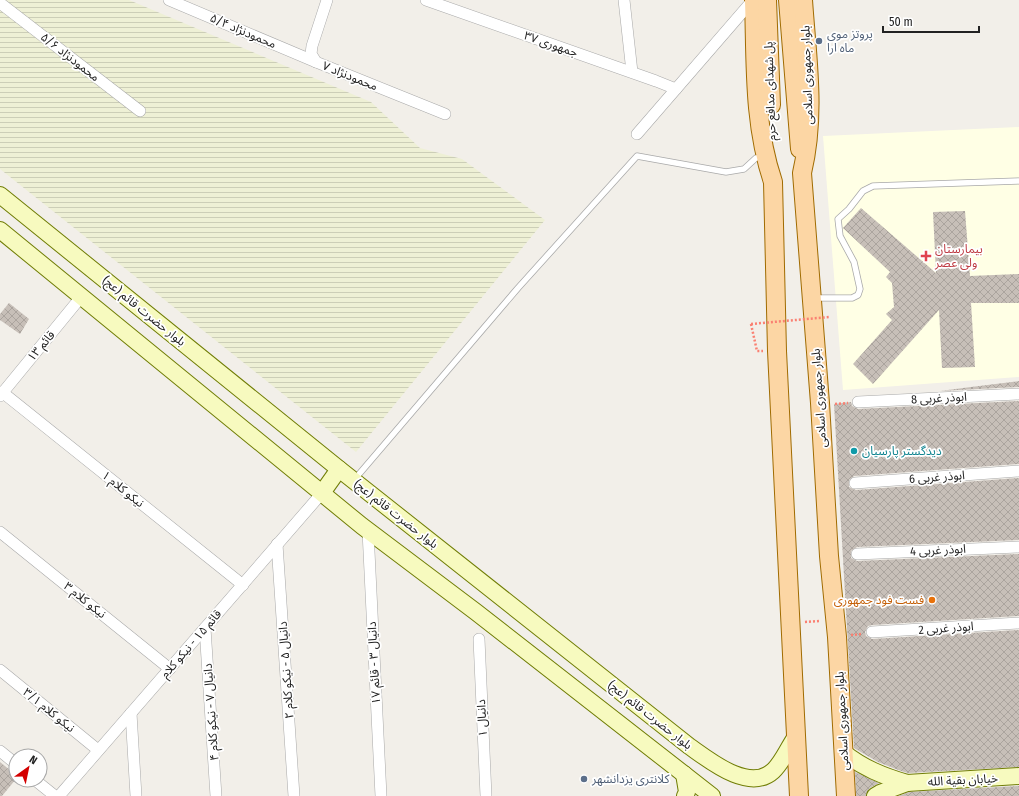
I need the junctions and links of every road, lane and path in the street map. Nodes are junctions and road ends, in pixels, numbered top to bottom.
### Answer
1 (169, 0) edge
2 (327, 0) edge
3 (426, 0) edge
4 (624, 0) edge
5 (753, 0) edge
6 (767, 0) edge
7 (788, 0) edge
8 (804, 0) edge
9 (0, 3) edge
10 (316, 62) junction
11 (632, 72) junction
12 (676, 89) junction
13 (140, 111) dead end
14 (445, 114) dead end
15 (637, 134) dead end
16 (765, 157) junction
17 (802, 173) junction
18 (1019, 181) edge
19 (773, 182) junction
20 (0, 195) edge
21 (0, 230) edge
22 (81, 297) junction
23 (812, 298) junction
24 (829, 318) dead end
25 (757, 351) dead end
26 (1, 394) edge
27 (1019, 394) edge
28 (858, 402) joint
29 (820, 403) junction
30 (340, 469) junction
31 (1019, 471) edge
32 (354, 480) junction
33 (855, 483) dead end
34 (322, 493) junction
35 (368, 531) junction
36 (0, 532) edge
37 (277, 544) junction
38 (1019, 546) edge
39 (857, 554) dead end
40 (243, 585) junction
41 (791, 623) junction
42 (1019, 623) edge
43 (205, 628) junction
44 (837, 628) junction
45 (872, 632) joint
46 (479, 639) dead end
47 (170, 669) junction
48 (0, 670) edge
49 (131, 713) junction
50 (795, 738) junction
51 (98, 750) junction
52 (0, 751) edge
53 (844, 752) junction
54 (8, 758) edge
55 (684, 774) junction
56 (1019, 776) edge
57 (907, 783) junction
58 (45, 788) edge
59 (55, 796) edge
60 (59, 796) edge
61 (136, 796) edge
62 (216, 796) edge
63 (294, 796) edge
64 (381, 796) edge
65 (486, 796) edge
66 (685, 796) edge
67 (712, 796) edge
68 (799, 796) edge
69 (846, 796) edge
70 (876, 796) edge

1 - 10 street, محمودنژاد ۵/۴
2 - 10 street, محمودنژاد ۷
3 - 11 street, جمهوری ۳۷
4 - 11 street
5 - 12 street
5 - 16 main road
6 - 19 main road, پل شهدای مدافع حرم
7 - 17 main road, پل شهدای مدافع حرم
8 - 17 main road, بلوار جمهوری اسلامی
9 - 13 street, محمودنژاد ۵/۶
10 - 14 street, محمودنژاد ۷
11 - 12 street, جمهوری ۳۷
12 - 15 street
16 - 19 main road
16 - 32 lane
17 - 23 main road, بلوار جمهوری اسلامی
18 - 23 lane
19 - 41 main road
20 - 30 main road, بلوار حضرت قائم (عج)
21 - 22 main road
22 - 26 street, قائم ۱۳
22 - 34 main road
23 - 29 main road, بلوار جمهوری اسلامی
24 - 25 path, bridge
26 - 40 street, نیکو کلام ۱
27 - 28 street, ابوذر غربی 8
28 - 29 path
29 - 44 main road, بلوار جمهوری اسلامی
30 - 32 main road, بلوار حضرت قائم (عج)
30 - 34 main road
31 - 33 street, ابوذر غربی 6
32 - 50 main road, بلوار حضرت قائم (عج)
34 - 35 main road
34 - 37 street, قائم ۱۵ - نیکو کلام
35 - 55 main road
35 - 64 street, دانیال ۳ - قائم ۱۷
36 - 47 street, نیکو کلام ۳
37 - 40 street, قائم ۱۵ - نیکو کلام
37 - 63 street, دانیال ۵ - نیکو کلام ۲
38 - 39 street, ابوذر غربی 4
40 - 43 street, قائم ۱۵ - نیکو کلام
41 - 44 path
41 - 50 main road
42 - 45 street, ابوذر غربی 2
43 - 47 street, قائم ۱۵ - نیکو کلام
43 - 62 street, دانیال ۷ - نیکو کلام ۴
44 - 45 path
44 - 53 main road, بلوار جمهوری اسلامی
46 - 65 street, دانیال ۱
47 - 49 street, قائم ۱۵ - نیکو کلام
48 - 51 street, نیکو کلام ۳/۱
49 - 51 street, قائم ۱۵ - نیکو کلام
49 - 61 street
50 - 68 main road
51 - 60 street, قائم ۱۵ - نیکو کلام
52 - 54 street
53 - 57 main road, خیابان بقیة الله
53 - 69 main road, بلوار جمهوری اسلامی
55 - 66 main road
55 - 67 main road
56 - 57 main road, خیابان بقیة الله
57 - 70 main road, خیابان بقیة الله
58 - 59 street

